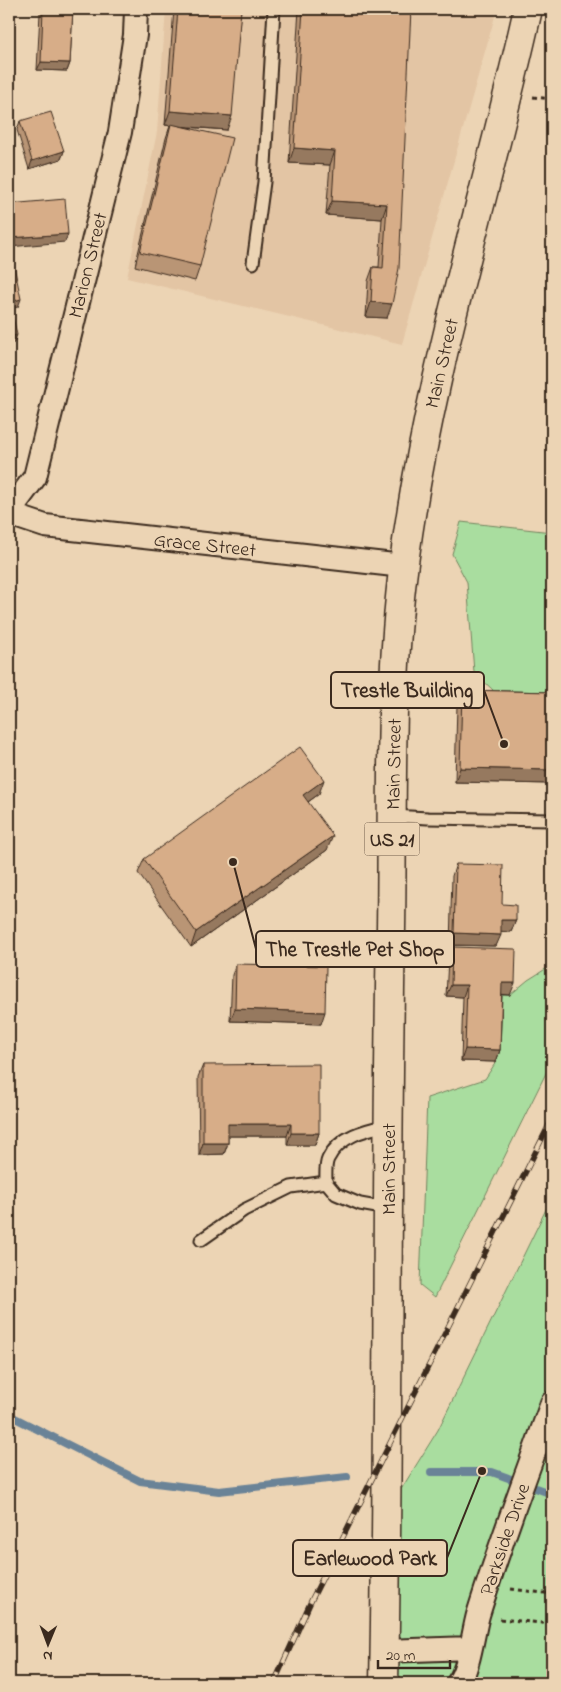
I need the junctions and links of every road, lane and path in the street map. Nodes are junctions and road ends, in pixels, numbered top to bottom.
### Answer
1 (136, 9) edge
2 (274, 9) edge
3 (528, 9) edge
4 (253, 263) dead end
5 (9, 513) edge
6 (403, 566) junction
7 (392, 816) junction
8 (552, 820) edge
9 (387, 1125) junction
10 (326, 1182) junction
11 (388, 1209) junction
12 (201, 1240) dead end
13 (552, 1402) edge
14 (488, 1585) junction
15 (552, 1594) edge
16 (552, 1610) edge
17 (497, 1618) dead end
18 (551, 1624) edge
19 (470, 1648) junction
20 (385, 1651) junction
21 (384, 1683) edge
22 (458, 1683) edge

1 - 5 street, Marion Street
2 - 4 lane
3 - 6 main road, Main Street / US 21
5 - 6 street, Grace Street
6 - 7 main road, Main Street / US 21
7 - 8 lane
7 - 9 main road, Main Street / US 21
9 - 10 lane
9 - 11 main road, Main Street / US 21
10 - 11 lane
10 - 12 lane
11 - 20 main road, Main Street / US 21
13 - 14 street, Parkside Drive
14 - 15 path
14 - 19 street, Parkside Drive
16 - 18 path
17 - 18 path
19 - 20 street
19 - 22 street, Parkside Drive
20 - 21 main road, Main Street / US 21

